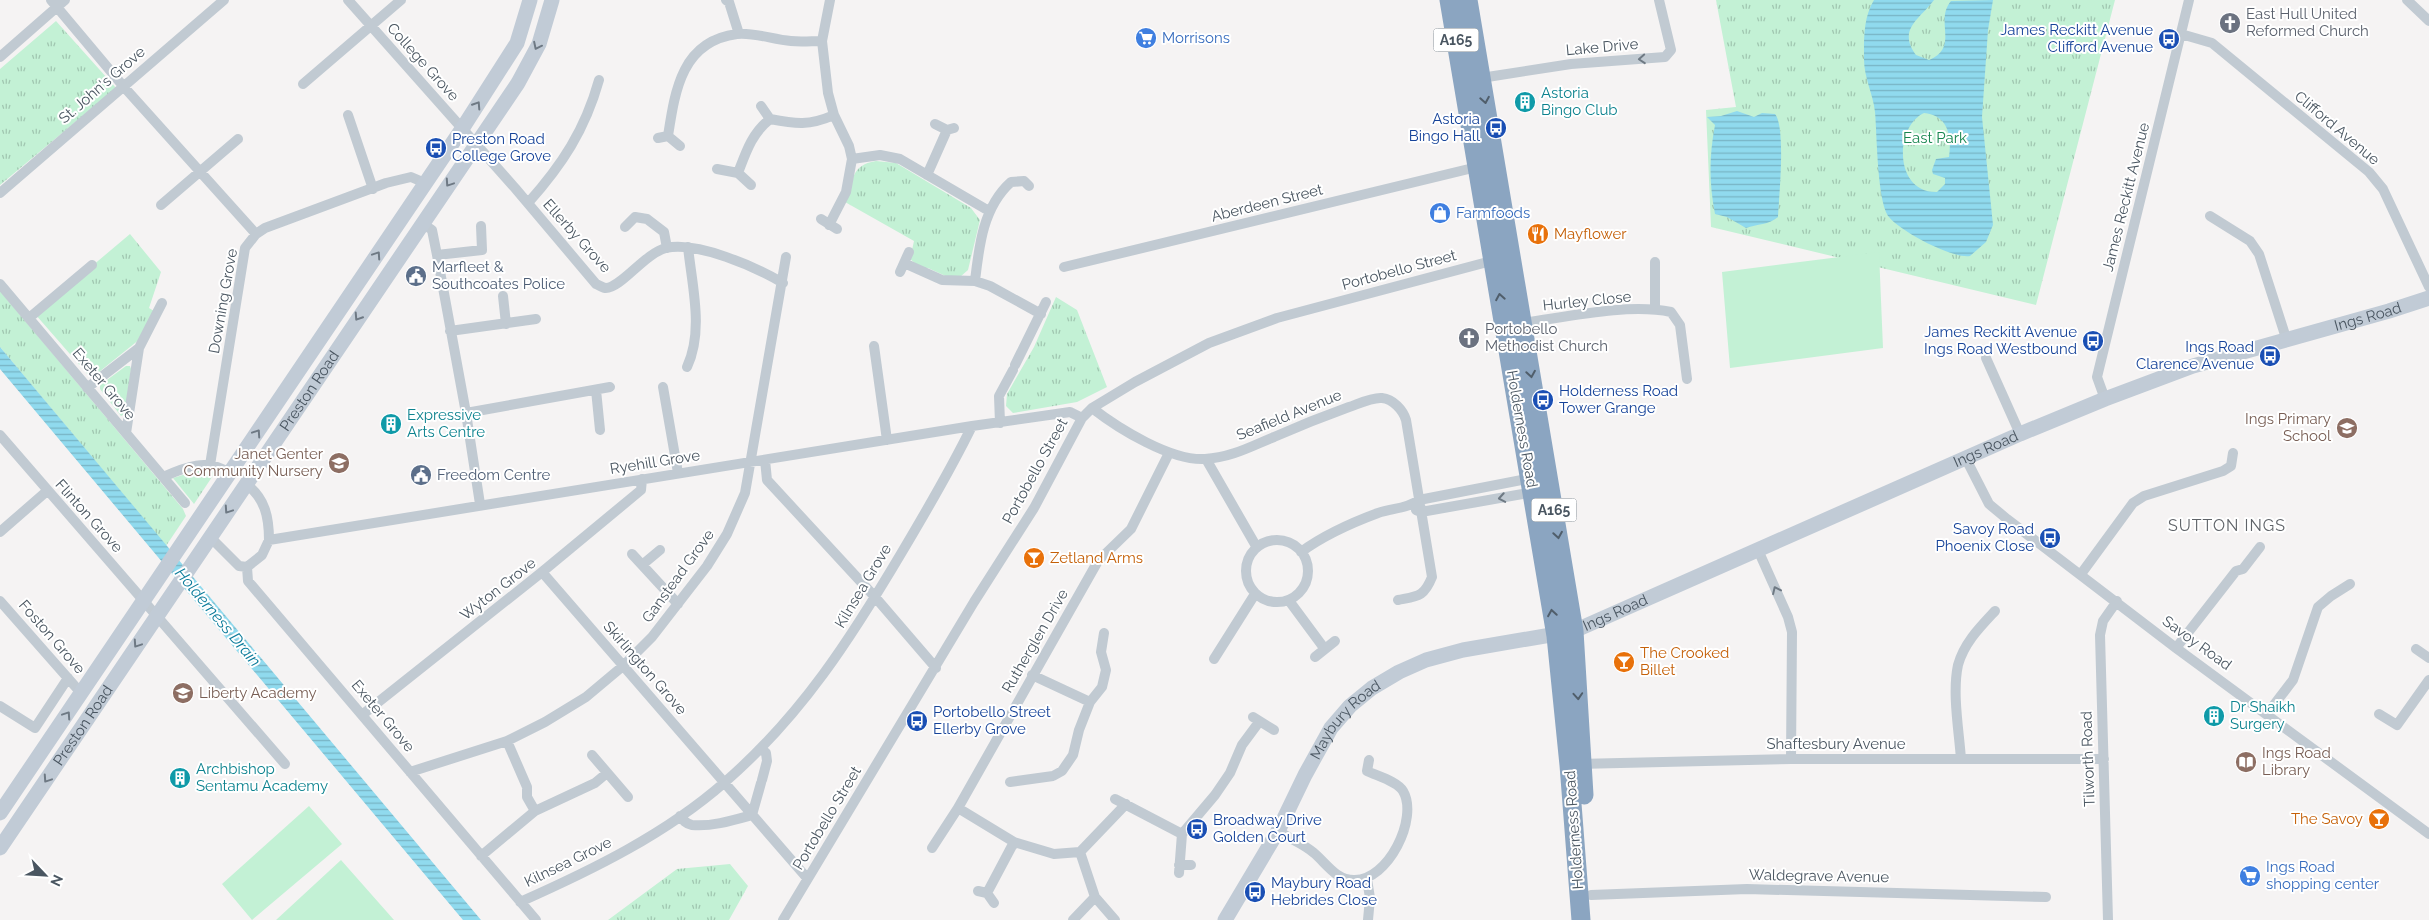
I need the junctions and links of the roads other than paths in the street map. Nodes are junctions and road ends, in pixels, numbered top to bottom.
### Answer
1 (224, 0) edge
2 (348, 0) edge
3 (401, 0) edge
4 (530, 0) edge
5 (552, 0) edge
6 (726, 0) edge
7 (830, 0) edge
8 (1449, 0) edge
9 (1468, 0) edge
10 (1659, 0) edge
11 (2189, 0) edge
12 (2407, 0) edge
13 (58, 2) edge
14 (2429, 21) edge
15 (371, 26) junction
16 (738, 34) junction
17 (2181, 34) junction
18 (822, 41) junction
19 (0, 57) edge
20 (1481, 78) junction
21 (599, 80) dead end
22 (302, 84) dead end
23 (124, 87) junction
24 (761, 106) dead end
25 (348, 115) dead end
26 (834, 115) junction
27 (770, 119) junction
28 (935, 124) dead end
29 (462, 129) junction
30 (238, 139) dead end
31 (476, 144) junction
32 (680, 146) dead end
33 (852, 159) junction
34 (1477, 167) junction
35 (717, 169) dead end
36 (199, 171) junction
37 (738, 173) junction
38 (927, 175) junction
39 (425, 183) junction
40 (751, 185) dead end
41 (1028, 186) dead end
42 (373, 188) junction
43 (0, 193) edge
44 (528, 204) junction
45 (160, 206) dead end
46 (989, 211) junction
47 (2210, 216) dead end
48 (422, 223) junction
49 (829, 224) dead end
50 (481, 226) dead end
51 (625, 227) dead end
52 (256, 234) junction
53 (688, 247) junction
54 (667, 248) junction
55 (909, 252) dead end
56 (437, 255) junction
57 (786, 257) dead end
58 (1494, 260) junction
59 (1655, 262) dead end
60 (92, 264) dead end
61 (1064, 267) dead end
62 (974, 281) junction
63 (783, 283) junction
64 (0, 284) edge
65 (2429, 287) edge
66 (503, 296) dead end
67 (2429, 298) edge
68 (1046, 302) dead end
69 (162, 303) dead end
70 (1655, 309) junction
71 (1041, 314) junction
72 (30, 318) junction
73 (536, 320) dead end
74 (1523, 323) junction
75 (506, 324) junction
76 (450, 331) junction
77 (2287, 341) junction
78 (874, 346) dead end
79 (139, 348) junction
80 (1986, 358) dead end
81 (688, 367) dead end
82 (1688, 379) dead end
83 (610, 387) dead end
84 (663, 387) dead end
85 (87, 388) junction
86 (596, 390) junction
87 (2105, 399) junction
88 (1092, 408) junction
89 (466, 413) junction
90 (1082, 418) junction
91 (1000, 423) junction
92 (972, 426) junction
93 (600, 430) dead end
94 (126, 433) junction
95 (2020, 434) junction
96 (0, 435) edge
97 (887, 440) junction
98 (2233, 453) dead end
99 (1169, 454) junction
100 (1206, 459) junction
101 (1966, 459) junction
102 (765, 460) junction
103 (752, 462) junction
104 (210, 465) junction
105 (678, 472) junction
106 (230, 473) junction
107 (163, 477) junction
108 (642, 480) junction
109 (246, 484) junction
110 (1541, 484) junction
111 (47, 491) junction
112 (1419, 500) junction
113 (185, 503) dead end
114 (480, 504) junction
115 (1408, 507) junction
116 (1421, 512) junction
117 (0, 532) edge
118 (210, 537) junction
119 (269, 540) junction
120 (1256, 546) junction
121 (2260, 547) dead end
122 (660, 550) dead end
123 (1758, 550) junction
124 (1301, 552) junction
125 (632, 554) dead end
126 (642, 565) junction
127 (247, 567) junction
128 (542, 572) junction
129 (2081, 574) junction
130 (2350, 584) dead end
131 (1255, 594) junction
132 (875, 597) junction
133 (144, 600) junction
134 (1398, 600) dead end
135 (0, 601) edge
136 (2117, 601) junction
137 (1290, 602) junction
138 (678, 604) junction
139 (1994, 611) dead end
140 (156, 617) junction
141 (1104, 633) dead end
142 (1565, 633) junction
143 (1335, 641) dead end
144 (1324, 648) junction
145 (2176, 648) junction
146 (2416, 648) dead end
147 (1315, 657) dead end
148 (1214, 658) dead end
149 (2429, 658) edge
150 (623, 666) junction
151 (936, 668) junction
152 (1032, 675) junction
153 (68, 678) junction
154 (2429, 680) edge
155 (81, 693) junction
156 (1090, 702) junction
157 (0, 706) edge
158 (2267, 714) junction
159 (2379, 714) dead end
160 (362, 715) junction
161 (1274, 730) dead end
162 (506, 741) junction
163 (761, 749) junction
164 (592, 755) dead end
165 (1791, 759) junction
166 (1961, 759) junction
167 (2104, 759) junction
168 (1369, 760) dead end
169 (285, 764) dead end
170 (1576, 765) junction
171 (410, 772) junction
172 (607, 773) junction
173 (1010, 782) dead end
174 (724, 783) junction
175 (628, 797) dead end
176 (1116, 799) dead end
177 (1126, 804) junction
178 (958, 808) junction
179 (535, 811) junction
180 (0, 813) edge
181 (752, 815) junction
182 (680, 816) junction
183 (1278, 831) junction
184 (1182, 834) junction
185 (2429, 834) edge
186 (1014, 842) junction
187 (0, 848) edge
188 (932, 848) dead end
189 (1080, 852) junction
190 (481, 856) junction
191 (1191, 865) dead end
192 (807, 878) junction
193 (1368, 879) junction
194 (1591, 895) junction
195 (2046, 897) dead end
196 (1095, 898) junction
197 (520, 902) junction
198 (994, 903) dead end
199 (536, 920) edge
200 (783, 920) edge
201 (1073, 920) edge
202 (1114, 920) edge
203 (1225, 920) edge
204 (1368, 920) edge
205 (1581, 920) edge
206 (1592, 920) edge
207 (2108, 920) edge

1 - 23 street, St. John's Grove
2 - 15 street, College Grove
3 - 15 street
29 -> 4 street, Preston Road
5 -> 31 street, Preston Road
6 - 16 street
7 - 18 street
8 - 34 highway, Holderness Road / A165
9 - 20 highway, Holderness Road / A165
10 -> 20 street, Lake Drive
11 - 17 street, James Reckitt Avenue
12 - 14 street
13 - 19 street
13 - 23 street
15 - 22 street
15 - 29 street, College Grove
16 - 18 street
16 - 32 street
17 - 65 street, Clifford Avenue
17 - 87 street, James Reckitt Avenue
18 - 26 street
20 -> 74 highway, Holderness Road / A165
21 - 44 street
23 - 36 street
23 - 43 street, St. John's Grove
24 - 27 street
25 - 42 street
26 - 27 street
26 - 33 street
27 - 37 street
28 - 38 street
29 - 31 street, College Grove
29 - 39 street, Preston Road
30 - 36 street
31 - 44 street, Ellerby Grove
31 -> 48 street, Preston Road
33 - 38 street
33 - 49 street
34 - 58 highway, Holderness Road / A165
34 - 61 street, Aberdeen Street
35 - 37 street
36 - 45 street
36 - 52 street
37 - 40 street
38 - 46 street
39 - 42 street, Downing Grove
106 -> 39 street, Preston Road
41 - 46 street
42 - 52 street, Downing Grove
44 - 54 street, Ellerby Grove
46 - 62 street
47 - 77 street
48 - 56 street
48 -> 109 street, Preston Road
50 - 56 street
51 - 54 street
52 - 104 street, Downing Grove
53 - 54 street, Ellerby Grove
53 - 63 street, Ellerby Grove
53 - 81 street
55 - 62 street
56 - 76 street
57 - 63 street, Ganstead Grove
58 - 88 street, Portobello Street
110 -> 58 highway, Holderness Road / A165
59 - 70 street
60 - 72 street
62 - 71 street
63 - 103 street, Ganstead Grove
64 - 72 street, Exeter Grove
66 - 75 street
67 - 77 street, Ings Road
68 - 71 street
69 - 79 street
70 - 74 street, Hurley Close
70 - 82 street, Hurley Close
71 - 91 street
72 - 85 street, Exeter Grove
73 - 75 street
74 -> 110 highway, Holderness Road / A165
75 - 76 street
76 - 89 street
77 - 87 street, Ings Road
78 - 97 street
79 - 85 street
79 - 94 street
80 - 95 street
83 - 86 street
84 - 105 street
85 - 94 street, Exeter Grove
86 - 89 street
86 - 93 street
87 - 95 street, Ings Road
88 - 90 street, Portobello Street
88 - 99 street, Seafield Avenue
89 - 114 street
90 - 91 street, Ryehill Grove
90 - 151 street, Portobello Street
91 - 92 street, Ryehill Grove
92 - 97 street, Ryehill Grove
92 - 132 street, Kilnsea Grove
94 - 107 street, Exeter Grove
95 - 101 street, Ings Road
96 - 111 street, Flinton Grove
97 - 102 street, Ryehill Grove
98 - 129 street
99 - 100 street, Seafield Avenue
99 - 152 street, Rutherglen Drive
100 - 112 street, Seafield Avenue
100 - 120 street
101 - 123 street, Ings Road
101 - 129 street, Savoy Road
102 - 103 street, Ryehill Grove
102 - 132 street
103 - 105 street, Ryehill Grove
103 - 138 street, Ganstead Grove
104 - 106 street
104 - 107 street
105 - 108 street, Ryehill Grove
106 - 133 street, Preston Road
107 - 113 street, Exeter Grove
108 - 114 street, Ryehill Grove
108 - 128 street, Wyton Grove
109 -> 118 street, Preston Road
109 - 119 street
110 - 112 street
110 -> 116 street
110 - 142 highway, Holderness Road / A165
111 - 117 street
111 - 133 street, Flinton Grove
112 - 115 street
112 - 116 street, Seafield Avenue
114 - 119 street, Ryehill Grove
115 - 116 street
115 - 124 street
116 - 134 street, Seafield Avenue
118 - 127 street
118 - 140 street, Preston Road
119 - 127 street
120 - 124 street
120 - 131 street
121 - 145 street
122 - 126 street
123 - 142 street, Ings Road
165 -> 123 street
124 - 137 street
125 - 126 street
126 - 138 street
127 - 160 street, Exeter Grove
128 - 150 street, Skirlington Grove
128 - 160 street, Wyton Grove
129 - 136 street, Savoy Road
130 - 158 street
131 - 137 street
131 - 148 street
132 - 151 street
132 - 163 street, Kilnsea Grove
133 - 140 street, Flinton Grove
133 - 155 street, Preston Road
135 - 153 street, Foston Grove
136 - 145 street, Savoy Road
136 - 167 street, Tilworth Road
137 - 144 street
138 - 150 street, Ganstead Grove
139 - 166 street
140 - 169 street, Flinton Grove
140 -> 187 street, Preston Road
141 - 156 street
142 - 170 highway, Holderness Road / A165
142 - 183 street, Maybury Road
143 - 144 street
144 - 147 street
145 - 158 street, Savoy Road
146 - 149 street
150 - 162 street, Ganstead Grove
150 - 174 street, Skirlington Grove
151 - 192 street, Portobello Street
152 - 156 street
152 - 178 street, Rutherglen Drive
153 - 155 street, Foston Grove
153 - 157 street
154 - 159 street
180 -> 155 street, Preston Road
156 - 173 street
158 - 185 street, Savoy Road
160 - 171 street, Exeter Grove
161 - 184 street
162 - 171 street, Ganstead Grove
162 - 179 street
163 - 174 street, Kilnsea Grove
163 - 181 street
164 - 172 street
165 - 166 street, Shaftesbury Avenue
165 - 170 street, Shaftesbury Avenue
166 - 167 street, Shaftesbury Avenue
167 - 207 street, Tilworth Road
168 - 193 street
170 - 194 highway, Holderness Road / A165
170 - 205 highway, Holderness Road / A165
171 - 190 street, Exeter Grove
172 - 175 street
172 - 179 street
174 - 181 street, Skirlington Grove
174 - 182 street, Kilnsea Grove
176 - 177 street
177 - 184 street
177 - 189 street
178 - 186 street
178 - 188 street, Rutherglen Drive
179 - 190 street
181 - 182 street
181 - 192 street, Skirlington Grove
182 - 197 street, Kilnsea Grove
183 - 193 street
183 - 203 street, Maybury Road
184 - 191 street
186 - 189 street
186 - 198 street
189 - 196 street
190 - 197 street, Exeter Grove
192 - 200 street, Portobello Street
193 - 204 street
194 - 195 street, Waldegrave Avenue
194 - 206 highway, Holderness Road / A165
196 - 201 street
196 - 202 street
197 - 199 street, Exeter Grove

